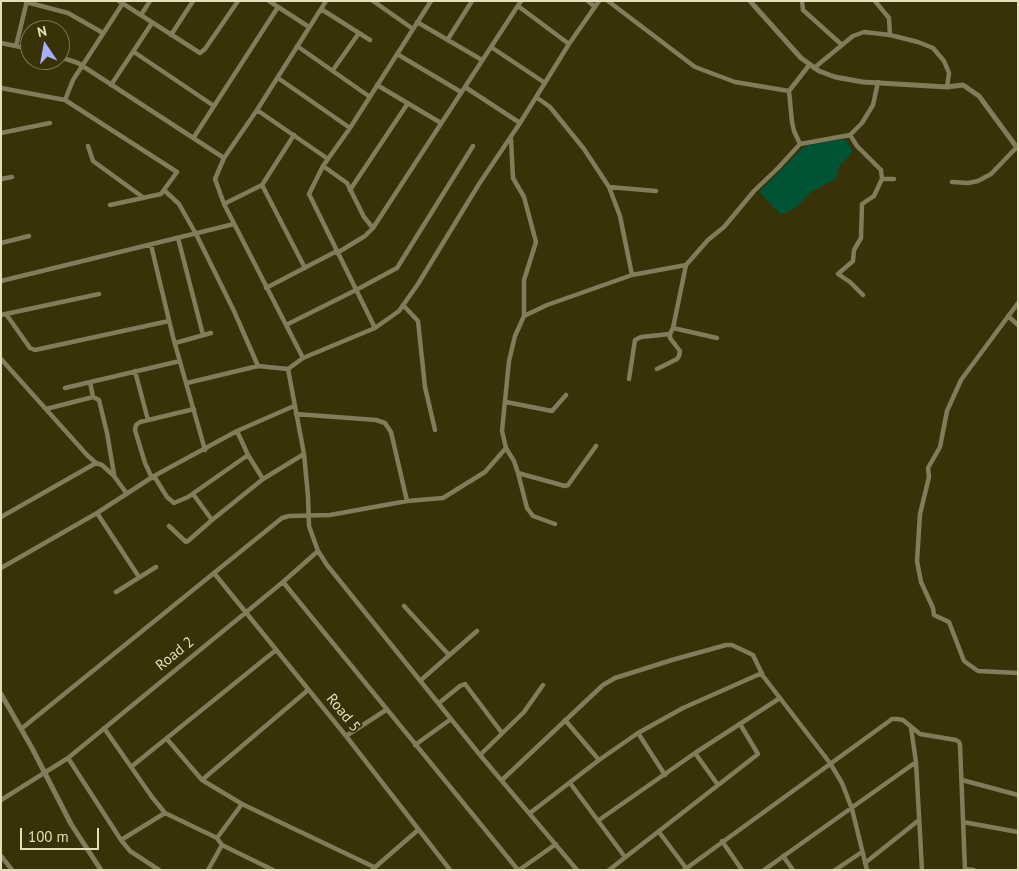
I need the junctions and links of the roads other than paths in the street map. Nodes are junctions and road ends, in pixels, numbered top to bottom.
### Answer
1 (150, 1) edge
2 (193, 1) edge
3 (238, 1) edge
4 (269, 1) edge
5 (326, 1) edge
6 (372, 1) edge
7 (431, 1) edge
8 (472, 1) edge
9 (588, 1) edge
10 (599, 1) edge
11 (608, 1) edge
12 (750, 1) edge
13 (802, 1) edge
14 (875, 1) edge
15 (27, 2) edge
16 (121, 2) edge
17 (520, 4) edge
18 (278, 7) junction
19 (595, 7) junction
20 (321, 9) junction
21 (141, 15) junction
22 (417, 22) junction
23 (152, 23) junction
24 (309, 27) junction
25 (413, 29) junction
26 (359, 33) junction
27 (103, 34) junction
28 (171, 35) junction
29 (890, 35) junction
30 (448, 39) junction
31 (370, 40) dead end
32 (1, 43) edge
33 (569, 44) junction
34 (842, 45) junction
35 (16, 46) junction
36 (297, 46) junction
37 (20, 47) edge
38 (491, 47) junction
39 (134, 52) junction
40 (397, 54) junction
41 (70, 59) edge
42 (482, 60) junction
43 (82, 66) junction
44 (812, 66) junction
45 (333, 70) junction
46 (278, 78) junction
47 (878, 82) junction
48 (545, 83) junction
49 (111, 85) junction
50 (377, 85) junction
51 (465, 87) junction
52 (947, 87) junction
53 (1, 88) edge
54 (789, 91) junction
55 (462, 92) junction
56 (370, 97) junction
57 (536, 97) junction
58 (65, 100) junction
59 (408, 103) junction
60 (214, 106) junction
61 (257, 110) junction
62 (50, 123) dead end
63 (441, 123) junction
64 (520, 123) junction
65 (350, 128) junction
66 (1, 133) edge
67 (294, 135) junction
68 (850, 135) junction
69 (194, 137) junction
70 (511, 137) junction
71 (800, 144) junction
72 (88, 146) dead end
73 (473, 146) dead end
74 (1017, 148) edge
75 (224, 158) junction
76 (328, 159) junction
77 (323, 166) junction
78 (12, 177) dead end
79 (1, 179) edge
80 (882, 179) junction
81 (894, 179) dead end
82 (952, 182) dead end
83 (262, 185) junction
84 (610, 188) junction
85 (350, 190) junction
86 (165, 191) junction
87 (656, 191) dead end
88 (144, 198) junction
89 (224, 204) junction
90 (110, 205) dead end
91 (234, 224) junction
92 (373, 228) junction
93 (196, 234) junction
94 (29, 236) dead end
95 (178, 238) junction
96 (1, 244) edge
97 (151, 244) junction
98 (337, 253) junction
99 (686, 265) junction
100 (305, 268) junction
101 (632, 275) junction
102 (1, 282) edge
103 (266, 288) junction
104 (356, 290) junction
105 (99, 294) dead end
106 (863, 295) dead end
107 (1018, 303) edge
108 (403, 305) junction
109 (4, 314) edge
110 (524, 316) junction
111 (1008, 316) junction
112 (169, 321) junction
113 (286, 325) junction
114 (1018, 325) edge
115 (375, 328) junction
116 (673, 328) junction
117 (211, 333) dead end
118 (670, 334) junction
119 (203, 335) junction
120 (717, 338) dead end
121 (175, 344) junction
122 (303, 358) junction
123 (1, 359) edge
124 (180, 360) junction
125 (258, 366) junction
126 (288, 369) junction
127 (657, 369) dead end
128 (135, 371) junction
129 (629, 379) dead end
130 (90, 382) junction
131 (187, 383) junction
132 (65, 388) dead end
133 (566, 395) dead end
134 (93, 397) junction
135 (506, 402) junction
136 (294, 406) junction
137 (46, 409) junction
138 (194, 409) junction
139 (296, 414) junction
140 (148, 420) junction
141 (435, 430) dead end
142 (238, 431) junction
143 (596, 446) dead end
144 (506, 448) junction
145 (204, 450) junction
146 (304, 454) junction
147 (248, 455) junction
148 (96, 463) junction
149 (518, 473) junction
150 (114, 476) junction
151 (153, 477) junction
152 (262, 479) junction
153 (127, 494) junction
154 (193, 494) junction
155 (407, 501) junction
156 (98, 513) junction
157 (309, 516) junction
158 (1, 517) edge
159 (212, 520) junction
160 (555, 524) dead end
161 (169, 526) dead end
162 (318, 551) junction
163 (156, 567) dead end
164 (1, 568) edge
165 (214, 573) junction
166 (139, 577) junction
167 (283, 582) junction
168 (116, 592) dead end
169 (404, 606) dead end
170 (246, 612) junction
171 (477, 631) dead end
172 (276, 650) junction
173 (449, 656) junction
174 (762, 673) junction
175 (1018, 673) edge
176 (421, 680) junction
177 (543, 685) dead end
178 (308, 690) junction
179 (1, 694) edge
180 (780, 698) junction
181 (439, 703) junction
182 (386, 710) junction
183 (451, 718) junction
184 (565, 720) junction
185 (740, 724) junction
186 (104, 728) junction
187 (911, 728) junction
188 (21, 729) junction
189 (502, 733) junction
190 (638, 733) junction
191 (346, 736) junction
192 (167, 738) junction
193 (415, 745) junction
194 (695, 753) junction
195 (480, 755) junction
196 (68, 758) junction
197 (599, 760) junction
198 (916, 762) junction
199 (830, 763) junction
200 (131, 766) junction
201 (44, 774) junction
202 (665, 775) junction
203 (202, 780) junction
204 (502, 780) junction
205 (962, 780) junction
206 (570, 784) junction
207 (718, 785) junction
208 (1018, 795) edge
209 (1, 800) edge
210 (242, 804) junction
211 (852, 808) junction
212 (166, 813) junction
213 (530, 813) junction
214 (599, 820) junction
215 (919, 820) junction
216 (963, 822) junction
217 (418, 830) junction
218 (659, 832) junction
219 (1018, 832) edge
220 (216, 838) junction
221 (121, 840) junction
222 (722, 841) junction
223 (556, 844) junction
224 (222, 845) junction
225 (862, 852) junction
226 (1, 856) edge
227 (783, 856) junction
228 (625, 857) junction
229 (865, 863) junction
230 (373, 869) edge
231 (685, 869) edge
232 (965, 869) edge
233 (12, 870) edge
234 (101, 870) edge
235 (159, 870) edge
236 (208, 870) edge
237 (272, 870) edge
238 (450, 870) edge
239 (519, 870) edge
240 (577, 870) edge
241 (609, 870) edge
242 (742, 870) edge
243 (764, 870) edge
244 (793, 870) edge
245 (835, 870) edge
246 (866, 870) edge
247 (922, 870) edge
248 (974, 870) edge

1 - 21 street
2 - 28 street
3 - 28 street
4 - 18 street
5 - 20 street
6 - 25 street
7 - 22 street
8 - 30 street
9 - 19 street
10 - 19 street
11 - 54 street
12 - 44 street
13 - 34 street
14 - 29 street
15 - 27 street
15 - 35 street
16 - 21 street
16 - 27 street
17 - 33 street
17 - 38 street
18 - 24 street
18 - 60 street
19 - 33 street
20 - 24 street
20 - 26 street
21 - 23 street
22 - 25 street
22 - 30 street
23 - 28 street
23 - 39 street
24 - 36 street
25 - 40 street
26 - 31 street
26 - 45 street
27 - 43 street
29 - 34 street
29 - 52 street
30 - 42 street
32 - 35 street
33 - 48 street
34 - 44 street
35 - 37 street
36 - 45 street
36 - 46 street
38 - 42 street
38 - 48 street
39 - 49 street
39 - 60 street
40 - 50 street
40 - 55 street
41 - 43 street
42 - 51 street
43 - 49 street
43 - 58 street
44 - 47 street
44 - 54 street
45 - 56 street
46 - 61 street
46 - 65 street
47 - 52 street
47 - 68 street
48 - 57 street
49 - 69 street
50 - 56 street
50 - 59 street
51 - 55 street
51 - 64 street
52 - 74 street
53 - 58 street
54 - 71 street
55 - 63 street
56 - 65 street
57 - 64 street
57 - 84 street
58 - 86 street
59 - 63 street
59 - 85 street
60 - 69 street
61 - 67 street
61 - 75 street
62 - 66 street
63 - 92 street
64 - 70 street
65 - 76 street
67 - 76 street
67 - 83 street
68 - 71 street
68 - 80 street
69 - 75 street
70 - 108 street
70 - 110 street
71 - 99 street
72 - 88 street
73 - 104 street
74 - 82 street
75 - 89 street
76 - 77 street
77 - 85 street
77 - 98 street
78 - 79 street
80 - 81 street
80 - 106 street
83 - 89 street
83 - 100 street
84 - 87 street
84 - 101 street
85 - 92 street
86 - 88 street
86 - 93 street
88 - 90 street
89 - 91 street
91 - 93 street
91 - 103 street
92 - 98 street
93 - 95 street
93 - 125 street
94 - 96 street
95 - 97 street
95 - 119 street
97 - 102 street
97 - 112 street
98 - 100 street
98 - 104 street
99 - 101 street
99 - 116 street
100 - 103 street
101 - 110 street
103 - 113 street
104 - 113 street
104 - 115 street
105 - 109 street
107 - 111 street
108 - 115 street
108 - 141 street
109 - 112 street
110 - 135 street
111 - 114 street
111 - 175 street
112 - 121 street
113 - 122 street
115 - 122 street
116 - 118 street
116 - 120 street
117 - 119 street
118 - 127 street
118 - 129 street
119 - 121 street
121 - 124 street
122 - 126 street
123 - 137 street
124 - 128 street
124 - 131 street
125 - 126 street
125 - 131 street
126 - 136 street
128 - 130 street
128 - 140 street
130 - 132 street
130 - 134 street
131 - 138 street
133 - 135 street
134 - 137 street
134 - 150 street
135 - 144 street
136 - 139 street
136 - 142 street
137 - 148 street
138 - 140 street
138 - 145 street
139 - 146 street
139 - 155 street
140 - 151 street
142 - 145 street
142 - 147 street
143 - 149 street
144 - 149 street
144 - 155 street
145 - 151 street
146 - 152 street
146 - 157 street
147 - 152 street
147 - 154 street
148 - 150 street
148 - 158 street
149 - 160 street
150 - 153 street
151 - 153 street
151 - 154 street
152 - 159 street
153 - 156 street
154 - 159 street
155 - 157 street
156 - 164 street
156 - 166 street
157 - 162 street
157 - 165 street
159 - 161 street
162 - 167 street, Road 2
162 - 176 street
163 - 166 street
165 - 170 street, Road 5
165 - 188 street
166 - 168 street
167 - 170 street, Road 2
167 - 182 street
169 - 173 street
170 - 172 street, Road 5
170 - 186 street, Road 2
171 - 173 street
172 - 178 street, Road 5
172 - 192 street
173 - 176 street
174 - 180 street
174 - 184 street
174 - 190 street
176 - 181 street
177 - 189 street
178 - 191 street, Road 5
178 - 203 street
179 - 188 street
180 - 185 street
180 - 199 street
181 - 183 street
181 - 189 street
182 - 191 street
182 - 193 street
183 - 193 street
183 - 195 street
184 - 197 street
184 - 204 street
185 - 194 street
185 - 207 street
186 - 196 street, Road 2
186 - 200 street
187 - 198 street
187 - 199 street
187 - 205 street
188 - 201 street
189 - 195 street
190 - 197 street
190 - 202 street
191 - 217 street, Road 5
192 - 200 street
192 - 203 street
193 - 239 street
194 - 202 street
194 - 207 street
195 - 204 street
196 - 201 street, Road 2
196 - 221 street
197 - 206 street
198 - 211 street
198 - 215 street
199 - 211 street
199 - 222 street
200 - 212 street
201 - 209 street, Road 2
201 - 234 street
202 - 214 street
203 - 210 street
204 - 213 street
205 - 208 street
205 - 216 street
206 - 213 street
206 - 214 street
207 - 218 street
210 - 220 street
210 - 230 street
211 - 225 street
211 - 227 street
212 - 220 street
212 - 221 street
213 - 223 street
214 - 228 street
215 - 229 street
215 - 247 street
216 - 219 street
216 - 232 street
217 - 230 street
217 - 238 street, Road 5
218 - 228 street
218 - 231 street
220 - 224 street
221 - 235 street
222 - 231 street
222 - 242 street
223 - 239 street
223 - 240 street
224 - 236 street
224 - 237 street
225 - 229 street
225 - 245 street
226 - 233 street
227 - 243 street
227 - 244 street
228 - 241 street
229 - 246 street
232 - 248 street

